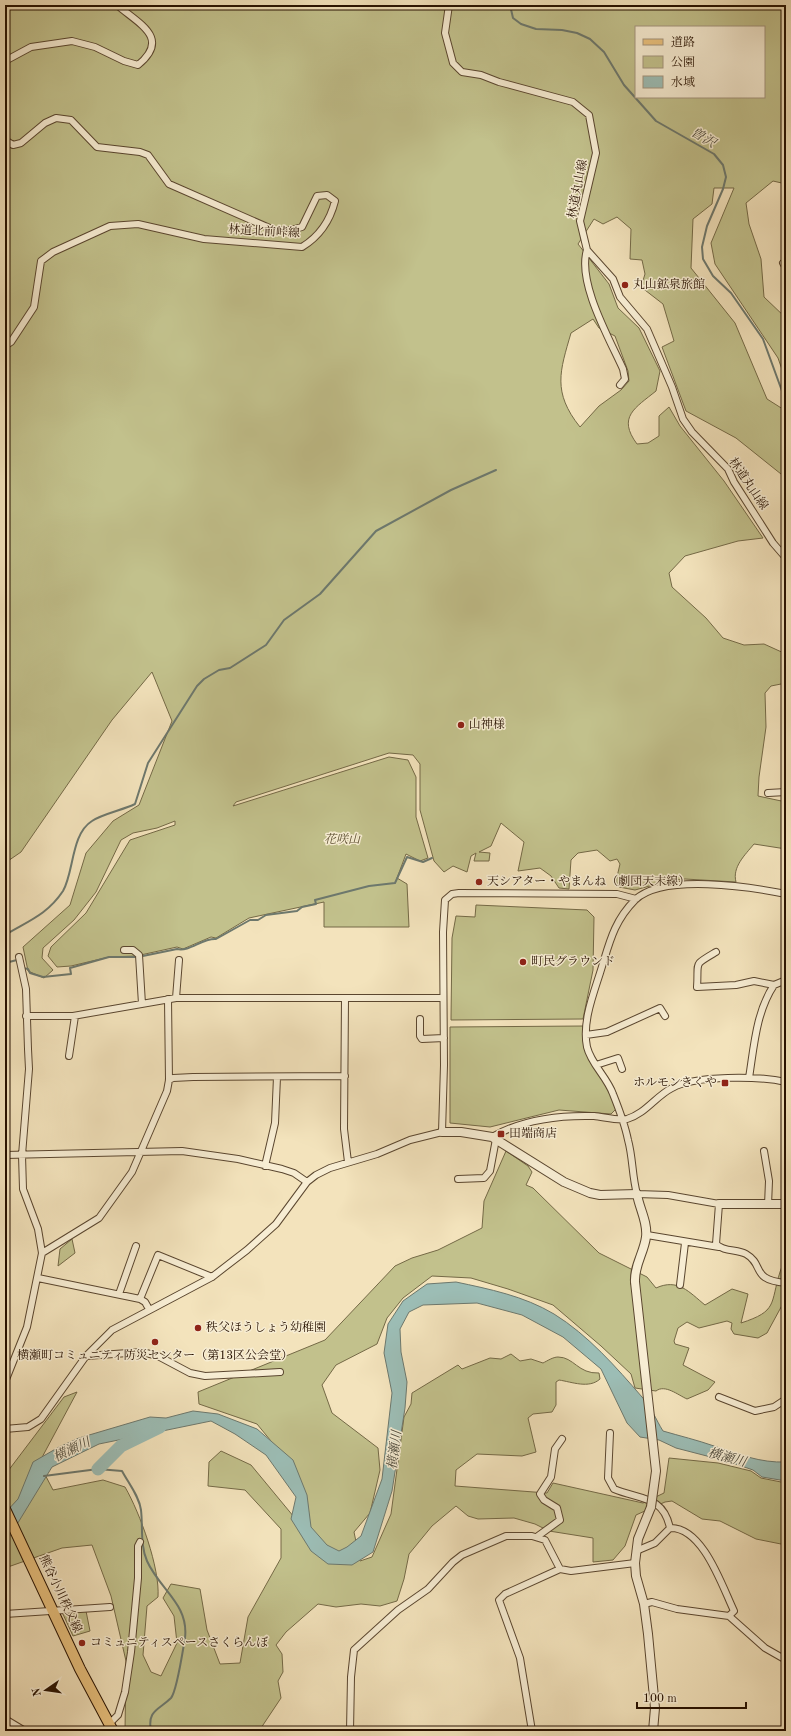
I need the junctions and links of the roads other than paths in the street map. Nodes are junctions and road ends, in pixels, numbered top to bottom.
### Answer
1 (117, 5) edge
2 (449, 5) edge
3 (5, 61) edge
4 (5, 140) edge
5 (587, 250) junction
6 (786, 261) edge
7 (786, 268) edge
8 (5, 346) edge
9 (620, 385) dead end
10 (786, 558) edge
11 (768, 792) dead end
12 (786, 792) edge
13 (786, 894) edge
14 (636, 899) junction
15 (124, 950) dead end
16 (716, 952) dead end
17 (19, 957) dead end
18 (179, 960) dead end
19 (786, 980) edge
20 (774, 985) junction
21 (176, 998) junction
22 (345, 998) junction
23 (444, 998) junction
24 (168, 999) junction
25 (142, 1004) junction
26 (26, 1016) junction
27 (75, 1016) junction
28 (665, 1016) dead end
29 (420, 1019) dead end
30 (586, 1035) junction
31 (444, 1038) junction
32 (70, 1056) dead end
33 (596, 1065) junction
34 (622, 1069) dead end
35 (345, 1076) junction
36 (277, 1077) junction
37 (749, 1078) junction
38 (169, 1080) junction
39 (786, 1082) edge
40 (622, 1119) junction
41 (442, 1132) junction
42 (494, 1138) junction
43 (142, 1151) junction
44 (764, 1151) dead end
45 (5, 1155) edge
46 (22, 1155) junction
47 (348, 1162) junction
48 (265, 1166) junction
49 (458, 1179) dead end
50 (307, 1182) junction
51 (637, 1194) junction
52 (719, 1204) junction
53 (786, 1204) edge
54 (768, 1205) junction
55 (647, 1235) junction
56 (686, 1243) junction
57 (136, 1246) dead end
58 (719, 1247) junction
59 (42, 1253) junction
60 (212, 1276) junction
61 (38, 1278) junction
62 (786, 1283) edge
63 (680, 1285) dead end
64 (118, 1294) junction
65 (140, 1299) junction
66 (149, 1309) junction
67 (86, 1356) junction
68 (280, 1372) dead end
69 (5, 1382) edge
70 (719, 1397) dead end
71 (786, 1399) edge
72 (5, 1429) edge
73 (610, 1433) dead end
74 (562, 1439) dead end
75 (5, 1509) edge
76 (670, 1528) junction
77 (538, 1536) junction
78 (140, 1542) dead end
79 (636, 1551) junction
80 (635, 1563) junction
81 (560, 1569) junction
82 (644, 1604) junction
83 (110, 1607) dead end
84 (54, 1612) junction
85 (5, 1614) edge
86 (729, 1616) junction
87 (786, 1660) edge
88 (5, 1719) edge
89 (111, 1727) edge
90 (25, 1731) edge
91 (350, 1731) edge
92 (532, 1731) edge
93 (653, 1731) edge

1 - 3 street
2 - 5 street, 林道丸山線
4 - 8 street, 林道北前峠線
5 - 9 street
5 - 10 street, 林道丸山線
6 - 7 street
11 - 12 street
13 - 14 street
14 - 23 street
14 - 30 street
15 - 25 street
16 - 20 street
17 - 26 street
18 - 21 street
19 - 20 street
20 - 37 street
21 - 22 street
21 - 24 street
22 - 23 street
22 - 35 street
23 - 31 street
24 - 25 street
24 - 38 street
25 - 27 street
26 - 27 street
26 - 46 street
27 - 32 street
28 - 30 street
29 - 31 street
30 - 33 street
31 - 41 street
33 - 34 street
33 - 40 street
35 - 36 street
35 - 47 street
36 - 38 street
36 - 48 street
37 - 39 street
37 - 40 street
38 - 43 street
40 - 42 street
40 - 51 street
41 - 42 street
41 - 47 street
42 - 49 street
42 - 51 street
43 - 46 street
43 - 48 street
43 - 59 street
44 - 54 street
45 - 46 street
46 - 59 street
47 - 50 street
48 - 50 street
50 - 60 street
51 - 52 street
51 - 55 street
52 - 54 street
52 - 58 street
53 - 54 street
55 - 56 street
55 - 79 street, bridge
56 - 58 street
56 - 63 street
57 - 64 street
58 - 62 street
59 - 61 street
60 - 65 street
60 - 66 street
61 - 64 street
61 - 69 street
64 - 65 street
65 - 66 street
66 - 67 street
67 - 68 street
67 - 72 street
70 - 71 street
73 - 76 street
74 - 77 street
75 - 84 main road, 熊谷小川秩父線
76 - 79 street
76 - 86 street
77 - 81 street
77 - 91 street
78 - 89 street
79 - 80 street
80 - 81 street
80 - 82 street
81 - 92 street
82 - 86 street
82 - 93 street
83 - 84 street
84 - 85 street
84 - 89 main road, 熊谷小川秩父線
86 - 87 street
88 - 90 street

